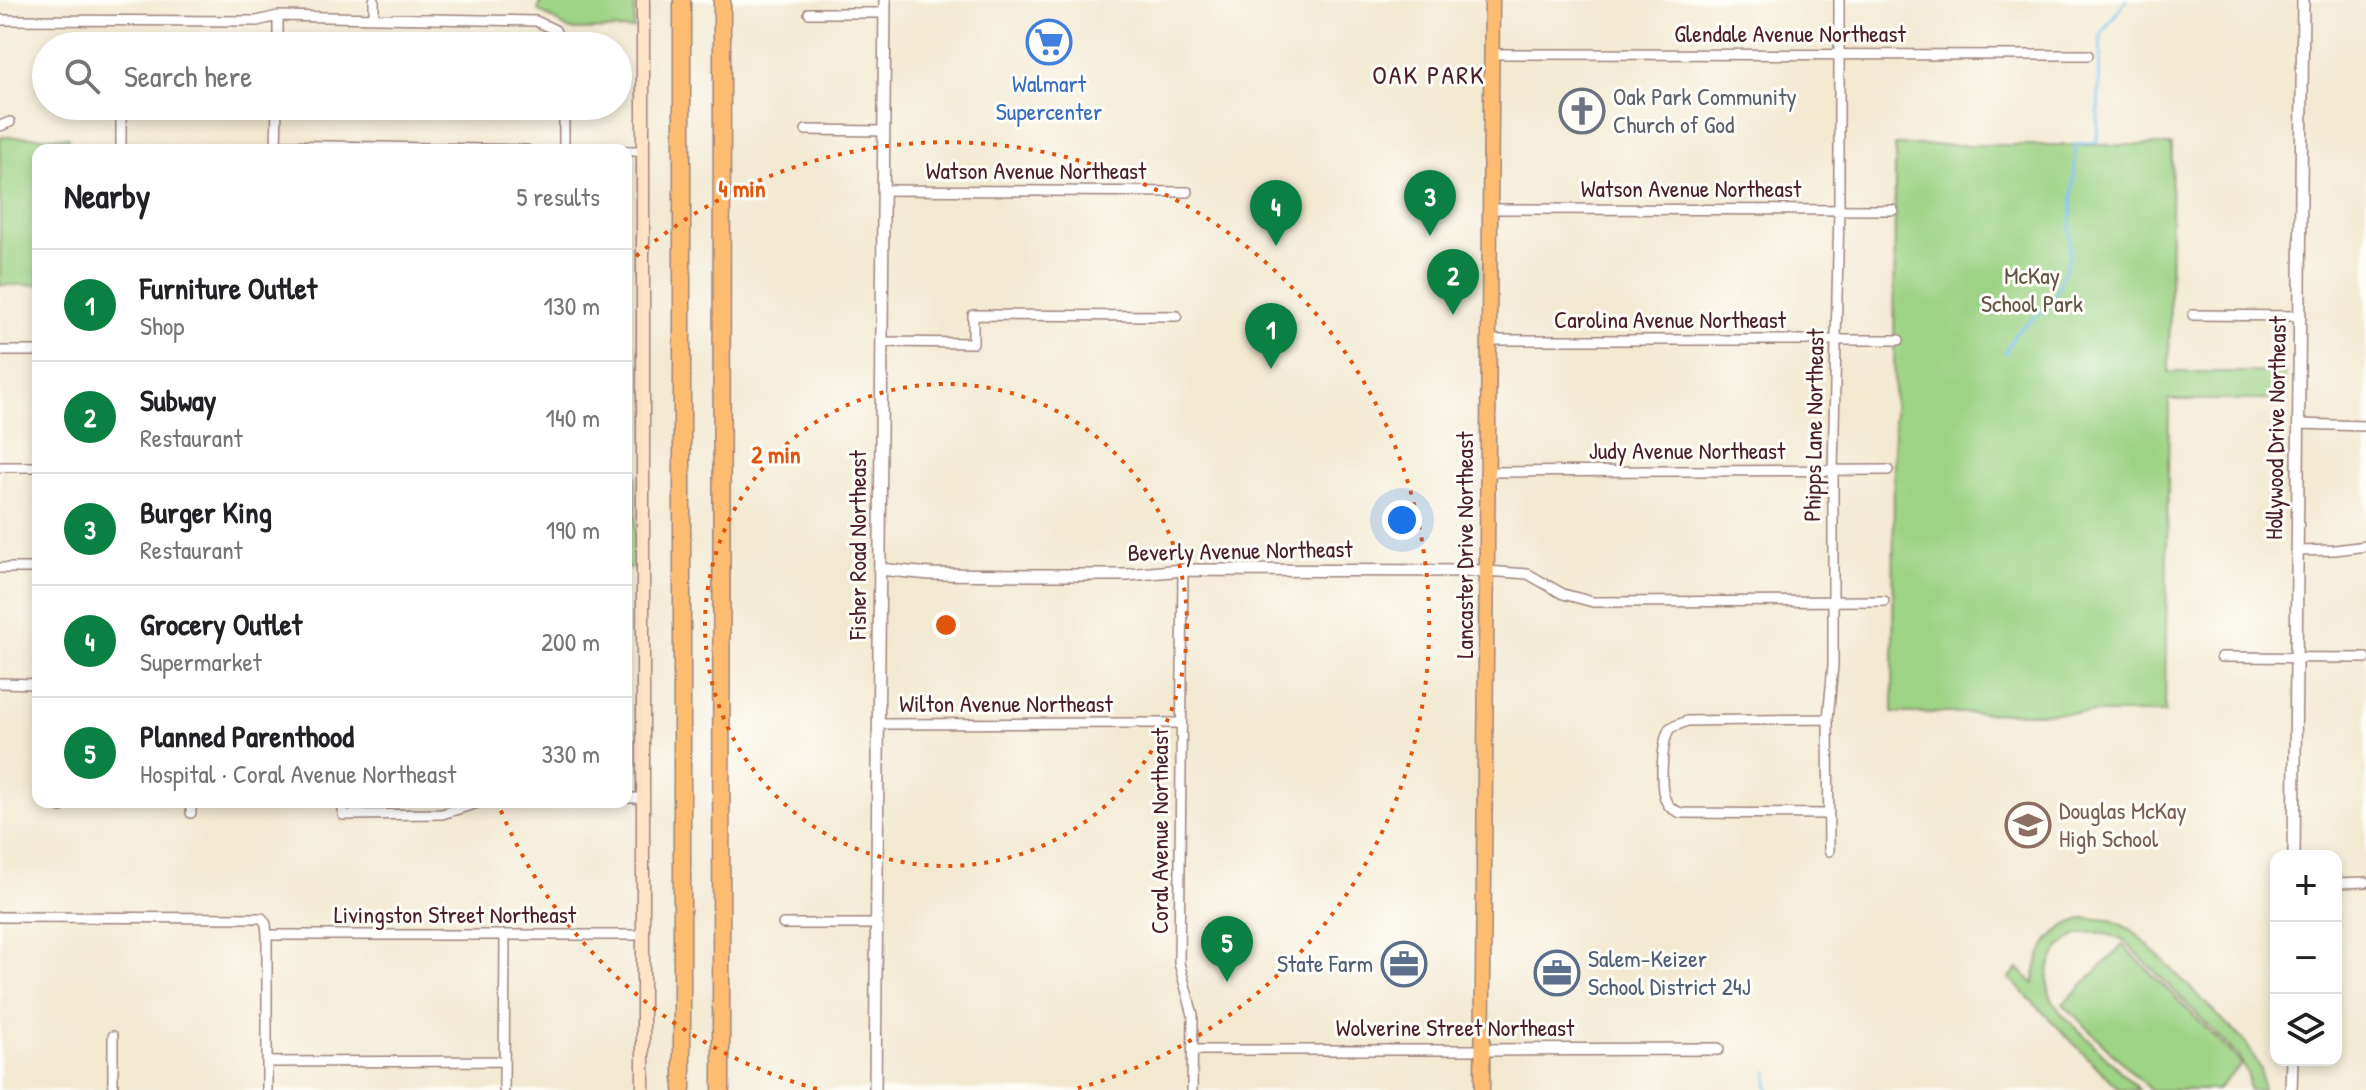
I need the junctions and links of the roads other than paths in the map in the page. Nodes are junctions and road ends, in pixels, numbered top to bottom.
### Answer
1 (374, 0) edge
2 (643, 0) edge
3 (682, 0) edge
4 (722, 0) edge
5 (885, 0) edge
6 (1492, 0) edge
7 (1839, 0) edge
8 (2303, 0) edge
9 (809, 13) dead end
10 (885, 13) junction
11 (278, 16) junction
12 (374, 18) junction
13 (0, 20) edge
14 (278, 32) edge
15 (556, 32) edge
16 (1492, 54) junction
17 (1839, 54) junction
18 (2088, 55) dead end
19 (121, 120) edge
20 (277, 120) edge
21 (564, 120) edge
22 (806, 130) dead end
23 (884, 131) junction
24 (121, 144) edge
25 (276, 144) edge
26 (564, 144) edge
27 (632, 151) edge
28 (643, 151) junction
29 (884, 190) junction
30 (1188, 192) dead end
31 (1490, 209) junction
32 (1839, 210) junction
33 (1893, 210) dead end
34 (2193, 315) dead end
35 (1177, 316) dead end
36 (2299, 316) junction
37 (1489, 340) junction
38 (1836, 340) junction
39 (1899, 340) dead end
40 (881, 342) junction
41 (0, 351) edge
42 (32, 351) edge
43 (2298, 424) junction
44 (2366, 426) edge
45 (0, 467) edge
46 (32, 467) edge
47 (1888, 470) dead end
48 (1833, 471) junction
49 (1487, 472) junction
50 (2366, 546) edge
51 (2297, 551) junction
52 (0, 568) edge
53 (32, 568) edge
54 (879, 569) junction
55 (1183, 570) junction
56 (1487, 571) junction
57 (1833, 601) junction
58 (1884, 601) dead end
59 (2221, 657) dead end
60 (2296, 658) junction
61 (2366, 658) edge
62 (0, 683) edge
63 (32, 684) edge
64 (1828, 719) junction
65 (1181, 723) junction
66 (878, 724) junction
67 (632, 798) edge
68 (643, 798) junction
69 (343, 808) edge
70 (462, 808) edge
71 (1828, 814) junction
72 (2294, 850) edge
73 (1829, 851) dead end
74 (2366, 882) edge
75 (2342, 883) edge
76 (0, 917) edge
77 (783, 924) dead end
78 (876, 924) junction
79 (267, 935) junction
80 (505, 935) junction
81 (643, 935) junction
82 (113, 1036) dead end
83 (1718, 1049) dead end
84 (1193, 1050) junction
85 (1482, 1050) junction
86 (504, 1061) junction
87 (267, 1062) junction
88 (2292, 1066) edge
89 (113, 1090) edge
90 (267, 1090) edge
91 (504, 1090) edge
92 (643, 1090) edge
93 (682, 1090) edge
94 (721, 1090) edge
95 (875, 1090) edge
96 (1192, 1090) edge
97 (1482, 1090) edge
98 (2291, 1090) edge

1 - 12 street
2 - 28 main road
3 - 93 highway
4 - 94 highway
5 - 10 street, Fisher Road Northeast
6 - 16 main road, Lancaster Drive Northeast
7 - 17 street, Phipps Lane Northeast
8 - 36 street, Hollywood Drive Northeast
9 - 10 street
10 - 23 street, Fisher Road Northeast
11 - 12 street
11 - 13 street
11 - 14 street
12 - 15 street
16 - 17 street, Glendale Avenue Northeast
16 - 31 main road, Lancaster Drive Northeast
17 - 18 street, Glendale Avenue Northeast
17 - 32 street, Phipps Lane Northeast
19 - 24 street
20 - 25 street
21 - 26 street
22 - 23 street
23 - 29 street, Fisher Road Northeast
27 - 28 street
28 - 68 main road
29 - 30 street, Watson Avenue Northeast
29 - 40 street, Fisher Road Northeast
31 - 32 street, Watson Avenue Northeast
31 - 37 main road, Lancaster Drive Northeast
32 - 33 street, Watson Avenue Northeast
32 - 38 street, Phipps Lane Northeast
34 - 36 street
35 - 40 street
36 - 43 street, Hollywood Drive Northeast
37 - 38 street, Carolina Avenue Northeast
37 - 49 main road, Lancaster Drive Northeast
38 - 39 street, Carolina Avenue Northeast
38 - 48 street, Phipps Lane Northeast
40 - 54 street, Fisher Road Northeast
41 - 42 street
43 - 44 street
43 - 51 street, Hollywood Drive Northeast
45 - 46 street
47 - 48 street, Judy Avenue Northeast
48 - 49 street, Judy Avenue Northeast
48 - 57 street, Phipps Lane Northeast
49 - 56 main road, Lancaster Drive Northeast
50 - 51 street
51 - 60 street, Hollywood Drive Northeast
52 - 53 street
54 - 55 street, Beverly Avenue Northeast
54 - 66 street, Fisher Road Northeast
55 - 56 street, Beverly Avenue Northeast
55 - 65 street, Coral Avenue Northeast
56 - 57 street, Beverly Avenue Northeast
56 - 85 main road, Lancaster Drive Northeast
57 - 58 street, Beverly Avenue Northeast
57 - 64 street, Phipps Lane Northeast
59 - 60 street
60 - 61 street
60 - 72 street, Hollywood Drive Northeast
62 - 63 street
64 - 71 street, Phipps Lane Northeast
64 - 71 street
65 - 66 street, Wilton Avenue Northeast
65 - 84 street, Coral Avenue Northeast
66 - 78 street, Fisher Road Northeast
67 - 68 street
68 - 81 main road
69 - 70 street
71 - 73 street, Phipps Lane Northeast
74 - 75 street
76 - 79 street
77 - 78 street
78 - 95 street, Fisher Road Northeast
79 - 80 street, Livingston Street Northeast
79 - 87 street
80 - 81 street, Livingston Street Northeast
80 - 86 street
81 - 92 main road
82 - 89 street
83 - 85 street, Wolverine Street Northeast
84 - 85 street, Wolverine Street Northeast
84 - 96 street, Coral Avenue Northeast
85 - 97 main road, Lancaster Drive Northeast
86 - 87 street
86 - 91 street
87 - 90 street
88 - 98 street

